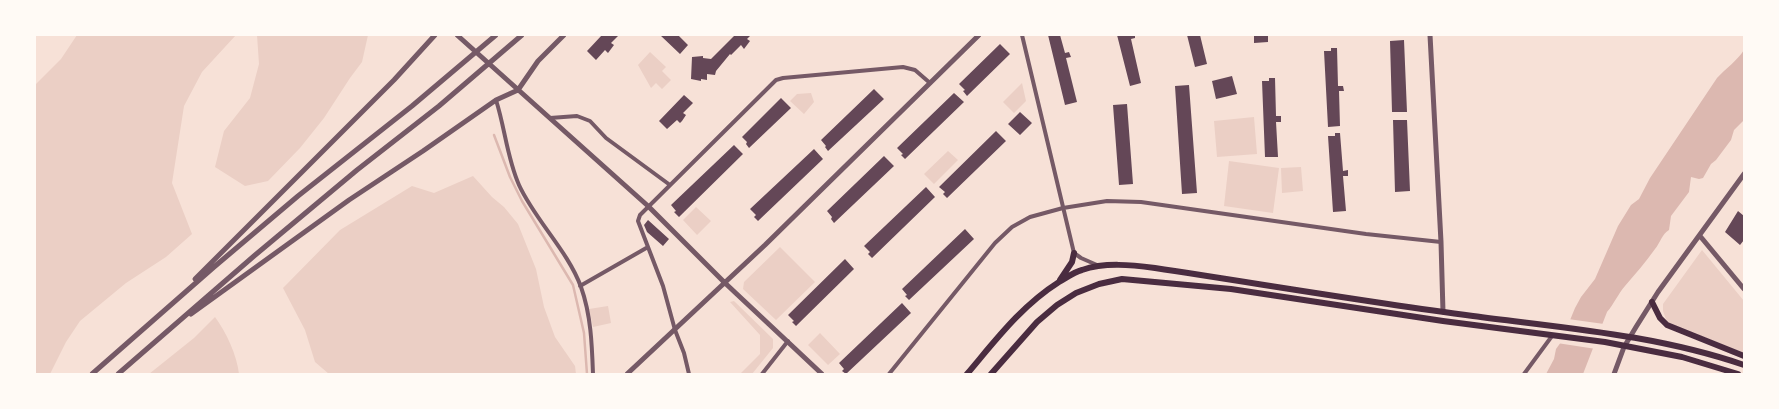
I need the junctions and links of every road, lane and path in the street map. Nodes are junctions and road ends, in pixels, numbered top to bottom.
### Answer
1 (435, 35) edge
2 (457, 35) edge
3 (522, 35) edge
4 (564, 35) edge
5 (979, 35) edge
6 (1022, 35) edge
7 (1430, 35) edge
8 (496, 36) edge
9 (930, 83) junction
10 (518, 90) junction
11 (496, 100) junction
12 (550, 118) junction
13 (1743, 176) edge
14 (670, 185) junction
15 (648, 206) junction
16 (1063, 208) junction
17 (1700, 236) junction
18 (1441, 242) junction
19 (648, 247) junction
20 (1074, 253) junction
21 (1099, 266) junction
22 (725, 283) junction
23 (1057, 283) junction
24 (580, 286) junction
25 (1744, 289) edge
26 (1652, 302) junction
27 (1443, 312) junction
28 (161, 314) junction
29 (1443, 321) junction
30 (170, 329) junction
31 (676, 330) junction
32 (1553, 336) junction
33 (1629, 337) junction
34 (788, 341) junction
35 (1624, 347) junction
36 (1744, 356) edge
37 (1744, 365) edge
38 (92, 374) edge
39 (118, 374) edge
40 (593, 374) edge
41 (627, 374) edge
42 (689, 374) edge
43 (762, 374) edge
44 (822, 374) edge
45 (889, 374) edge
46 (967, 374) edge
47 (991, 374) edge
48 (1524, 374) edge
49 (1614, 374) edge
50 (1738, 374) edge

1 - 28 street
2 - 10 street
3 - 30 street
4 - 10 street
5 - 9 street
6 - 16 street
7 - 18 street
8 - 28 street
9 - 14 street
9 - 22 street
10 - 11 street
10 - 12 street
11 - 24 street
11 - 30 street
12 - 14 street
12 - 15 street
13 - 17 street
14 - 15 street
15 - 19 street
15 - 22 street
16 - 18 street
16 - 20 street
16 - 45 street
17 - 25 street
17 - 26 street
18 - 27 street
19 - 24 street
19 - 31 street
20 - 21 street
20 - 23 main road
21 - 23 main road
21 - 27 main road
22 - 31 street
22 - 34 street
23 - 46 main road
24 - 40 street
26 - 33 street
26 - 36 main road
27 - 29 main road
27 - 33 main road
28 - 38 street
29 - 32 main road
29 - 47 main road
30 - 39 street
31 - 41 street
31 - 42 street
32 - 35 main road
32 - 48 street
33 - 35 street
33 - 37 main road
34 - 43 street
34 - 44 street
35 - 49 street
35 - 50 main road

